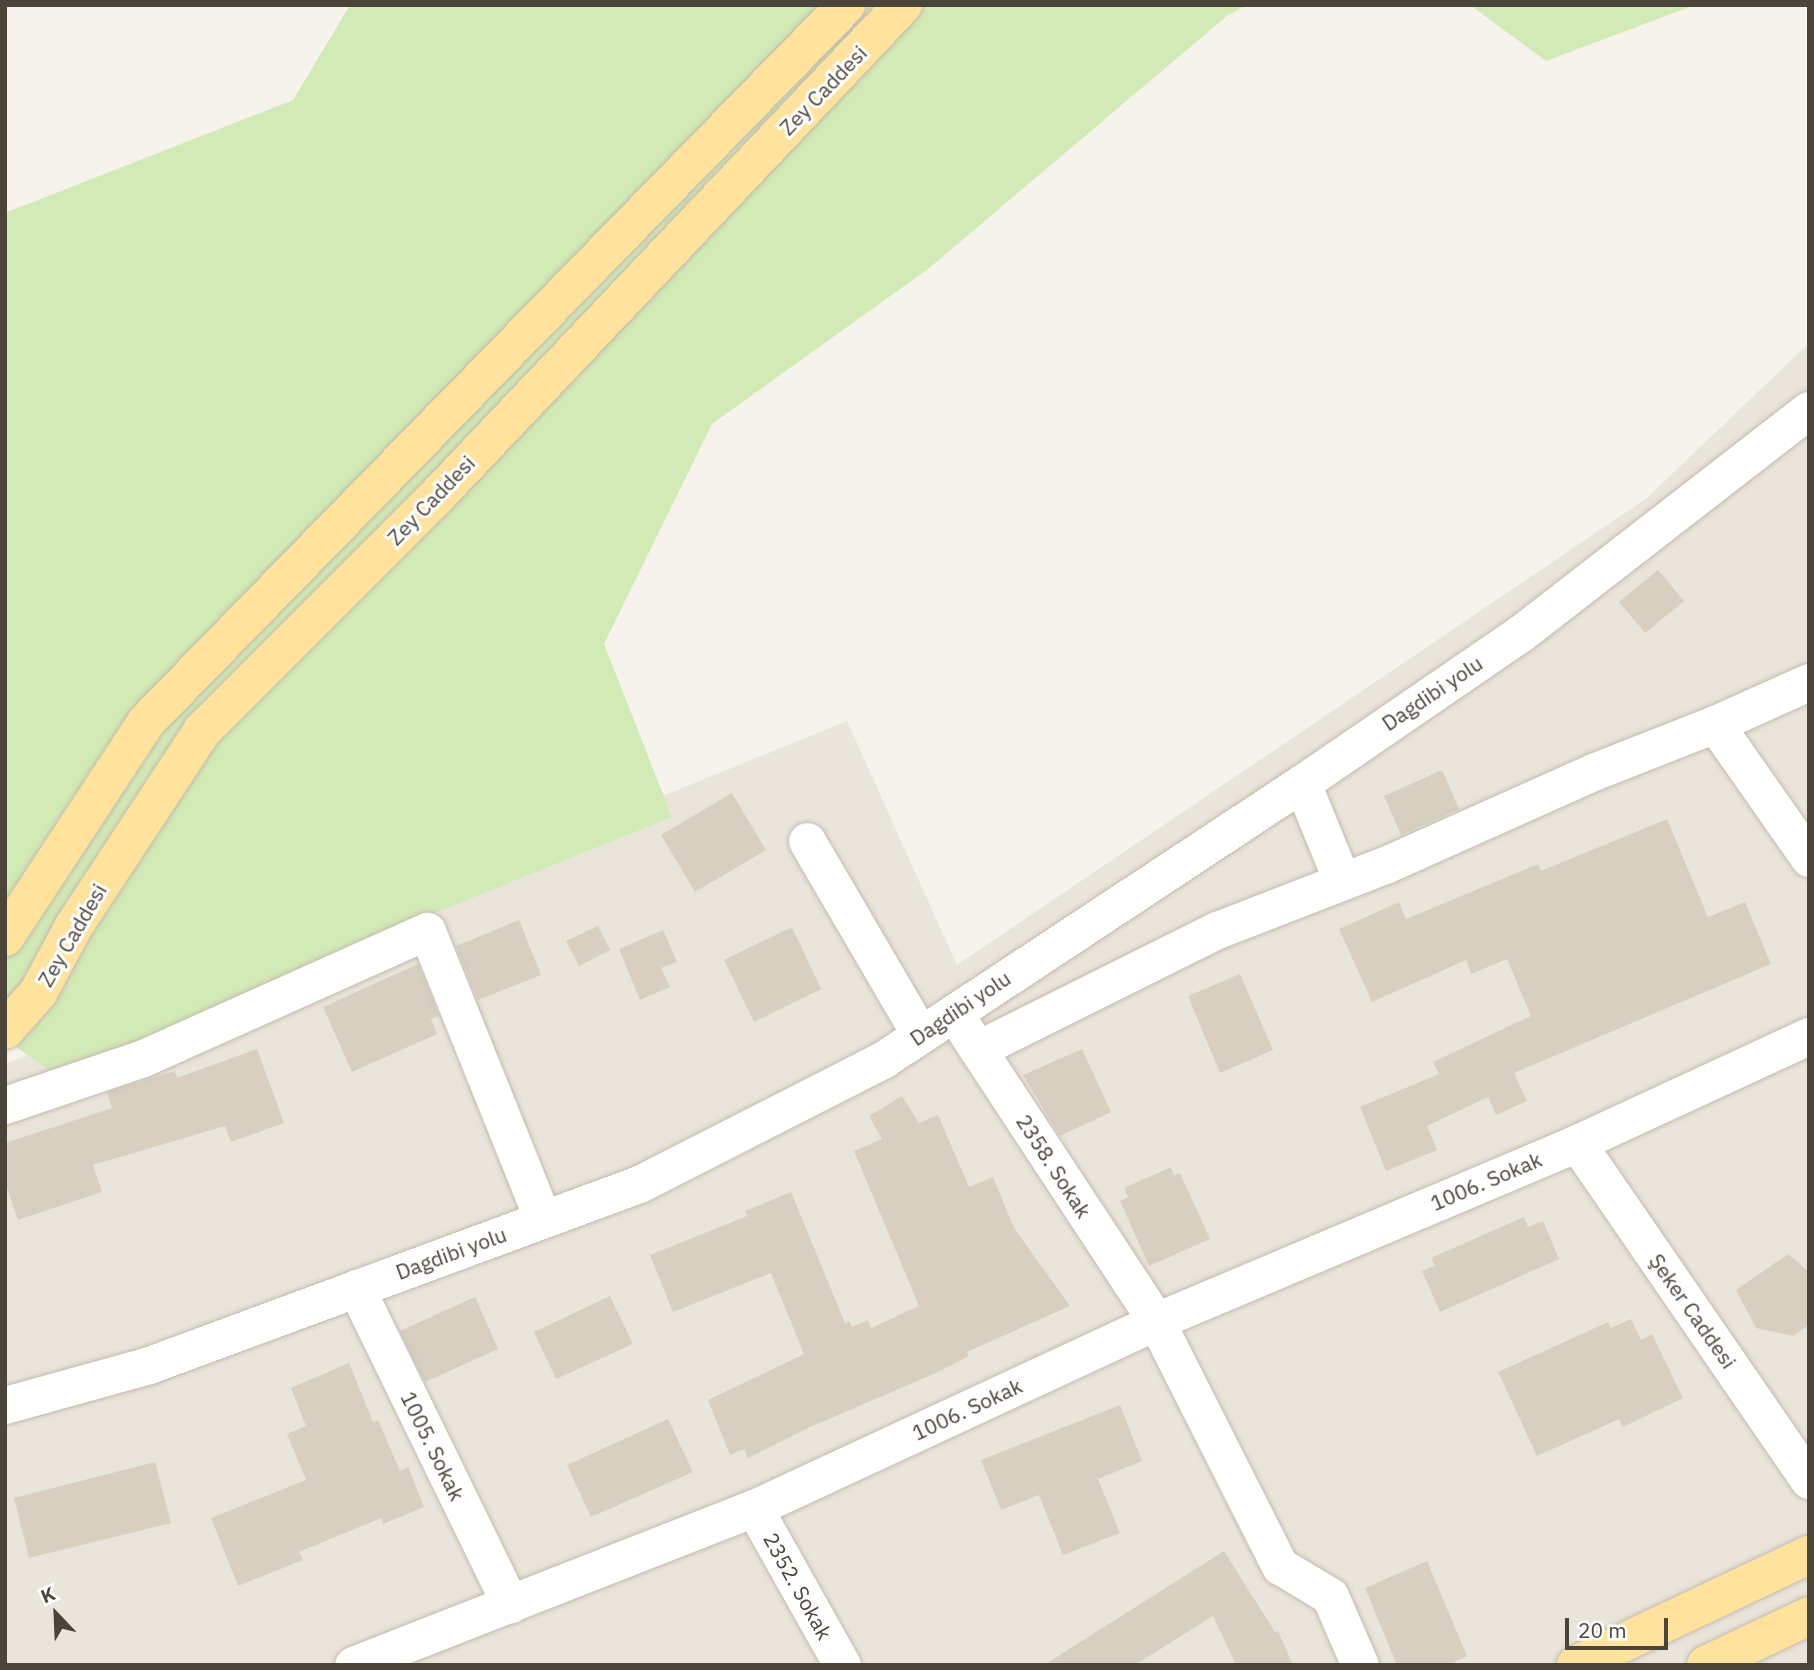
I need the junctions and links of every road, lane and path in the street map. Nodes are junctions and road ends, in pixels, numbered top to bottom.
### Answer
1 (846, 5) edge
2 (904, 5) edge
3 (1809, 410) edge
4 (1809, 682) edge
5 (1715, 724) junction
6 (1302, 783) junction
7 (807, 841) dead end
8 (1809, 858) edge
9 (1342, 881) junction
10 (5, 937) edge
11 (953, 1012) junction
12 (5, 1030) edge
13 (920, 1034) junction
14 (1809, 1036) edge
15 (978, 1049) junction
16 (5, 1105) edge
17 (1577, 1143) junction
18 (543, 1219) junction
19 (356, 1288) junction
20 (1156, 1321) junction
21 (5, 1405) edge
22 (1809, 1480) edge
23 (754, 1508) junction
24 (1809, 1555) edge
25 (510, 1604) junction
26 (1809, 1616) edge
27 (374, 1662) edge
28 (842, 1665) edge
29 (1360, 1665) edge
30 (1576, 1665) edge
31 (1706, 1665) edge

1 - 10 main road, Zey Caddesi
2 - 12 main road, Zey Caddesi
3 - 6 street, Dagdibi yolu
4 - 5 street
5 - 8 street
5 - 9 street
6 - 9 street
6 - 11 street, Dagdibi yolu
7 - 13 street
9 - 15 street
11 - 13 street, Dagdibi yolu
11 - 15 street, 2358. Sokak
13 - 18 street, Dagdibi yolu
14 - 17 street, 1006. Sokak
15 - 20 street, 2358. Sokak
16 - 18 street
17 - 20 street, 1006. Sokak
17 - 22 street, Şeker Caddesi
18 - 19 street, Dagdibi yolu
19 - 21 street, Dagdibi yolu
19 - 25 street, 1005. Sokak
20 - 23 street, 1006. Sokak
20 - 29 street, 2358. Sokak
23 - 25 street, 1006. Sokak
23 - 28 street, 2352. Sokak
24 - 30 main road
25 - 27 street, 1006. Sokak
26 - 31 main road

